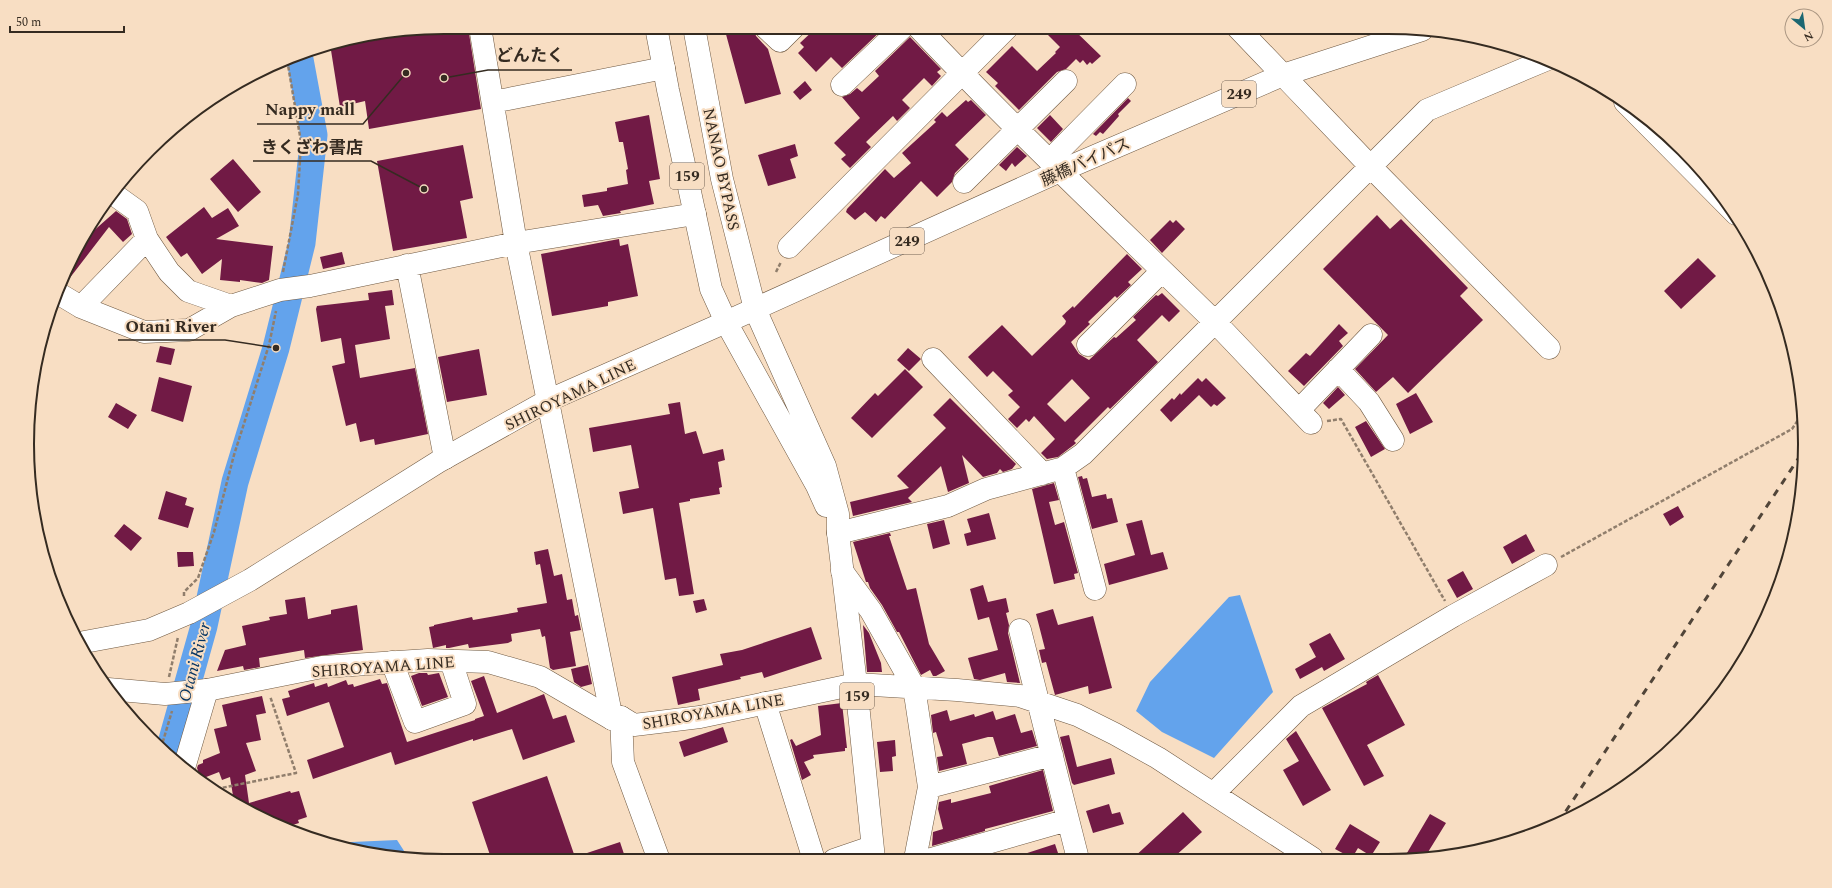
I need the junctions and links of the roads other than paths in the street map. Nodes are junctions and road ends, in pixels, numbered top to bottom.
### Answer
1 (481, 34) edge
2 (657, 34) edge
3 (695, 34) edge
4 (772, 34) edge
5 (787, 34) edge
6 (896, 34) edge
7 (925, 34) edge
8 (1001, 34) edge
9 (1244, 34) edge
10 (1407, 35) edge
11 (1539, 63) edge
12 (664, 68) junction
13 (961, 72) junction
14 (1283, 75) junction
15 (1066, 81) dead end
16 (1125, 84) dead end
17 (842, 85) dead end
18 (493, 102) junction
19 (1017, 128) junction
20 (1664, 142) edge
21 (1055, 166) junction
22 (1370, 166) junction
23 (1692, 170) edge
24 (964, 182) dead end
25 (117, 197) edge
26 (695, 214) junction
27 (147, 239) junction
28 (516, 243) junction
29 (789, 247) dead end
30 (407, 266) junction
31 (1162, 271) junction
32 (62, 296) edge
33 (231, 306) junction
34 (81, 307) junction
35 (755, 309) junction
36 (1214, 321) junction
37 (726, 322) junction
38 (1371, 335) dead end
39 (1088, 345) dead end
40 (1549, 348) dead end
41 (933, 359) dead end
42 (1338, 370) junction
43 (547, 401) junction
44 (1393, 440) dead end
45 (445, 458) junction
46 (1053, 471) junction
47 (838, 533) junction
48 (1546, 565) road end
49 (842, 571) junction
50 (1095, 589) dead end
51 (1020, 630) dead end
52 (85, 641) edge
53 (451, 660) junction
54 (392, 662) junction
55 (856, 684) junction
56 (914, 687) junction
57 (116, 690) edge
58 (203, 690) junction
59 (1038, 702) junction
60 (765, 703) junction
61 (617, 718) junction
62 (1052, 755) junction
63 (186, 762) edge
64 (929, 787) junction
65 (1214, 794) junction
66 (1068, 820) junction
67 (873, 853) edge
68 (657, 854) edge
69 (812, 854) edge
70 (916, 854) edge
71 (949, 854) edge
72 (1077, 854) edge
73 (1306, 854) edge

1 - 18 main road
2 - 12 main road, 159
3 - 35 main road, NANAO BYPASS / 159
4 - 5 main road
6 - 17 main road
7 - 13 main road
8 - 13 main road
9 - 14 main road
10 - 14 main road, 藤橋バイパス / 249
11 - 22 main road
12 - 18 main road
12 - 26 main road, 159
13 - 19 main road
13 - 29 main road
14 - 21 main road, 藤橋バイパス / 249
14 - 22 main road
15 - 19 main road
16 - 21 main road
18 - 28 main road
19 - 21 main road
19 - 24 main road
20 - 23 main road
21 - 31 main road
21 - 35 main road, 藤橋バイパス / 249
22 - 36 main road
22 - 40 main road
25 - 27 main road
26 - 28 main road
26 - 37 main road, 159
27 - 33 main road
27 - 34 main road
28 - 30 main road
28 - 43 main road
30 - 33 main road
30 - 45 main road
31 - 36 main road
31 - 39 main road
32 - 34 main road
33 - 34 main road
35 - 37 main road, 249
35 - 47 main road, 159
36 - 42 main road
36 - 46 main road
37 - 43 main road, SHIROYAMA LINE
37 - 47 main road, 159
38 - 42 main road
41 - 46 main road
42 - 44 main road
43 - 45 main road, SHIROYAMA LINE
43 - 61 main road
45 - 52 main road, SHIROYAMA LINE
46 - 47 main road
46 - 50 main road
47 - 49 main road, 159
48 - 65 main road
49 - 55 main road, 159
49 - 56 main road
51 - 59 main road
53 - 54 main road, SHIROYAMA LINE
53 - 54 main road
53 - 61 main road, SHIROYAMA LINE
54 - 58 main road, SHIROYAMA LINE
55 - 56 main road, SHIROYAMA LINE
55 - 60 main road, SHIROYAMA LINE
55 - 67 main road, 159
56 - 59 main road, SHIROYAMA LINE
56 - 64 main road
57 - 58 main road, SHIROYAMA LINE
58 - 63 main road
59 - 62 main road
59 - 65 main road, SHIROYAMA LINE
60 - 61 main road, SHIROYAMA LINE
60 - 69 main road
61 - 68 main road
62 - 64 main road
62 - 66 main road
64 - 70 main road
65 - 73 main road, SHIROYAMA LINE
66 - 71 main road
66 - 72 main road

